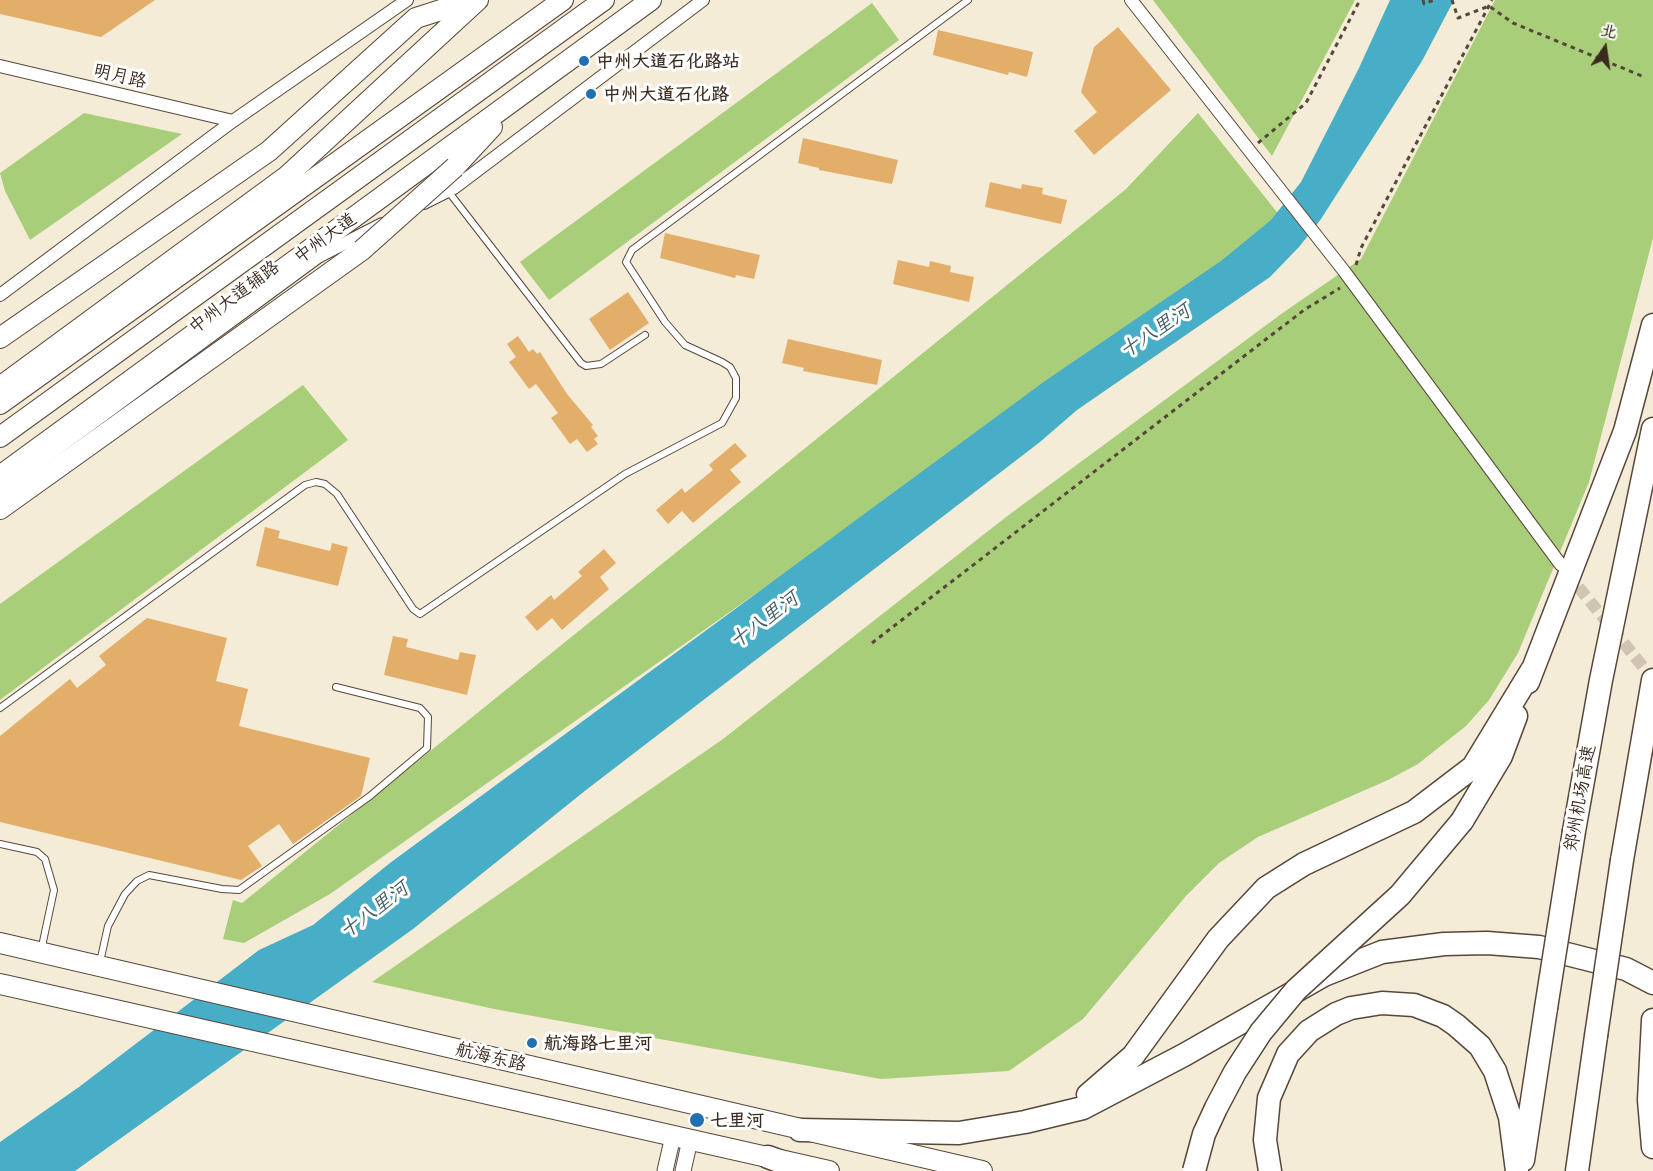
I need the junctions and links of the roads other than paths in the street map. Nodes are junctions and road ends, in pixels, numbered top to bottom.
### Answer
1 (407, 0) edge
2 (472, 0) edge
3 (478, 0) edge
4 (563, 0) edge
5 (604, 0) edge
6 (651, 0) edge
7 (703, 0) edge
8 (968, 0) edge
9 (1131, 0) edge
10 (0, 66) edge
11 (522, 94) junction
12 (232, 121) junction
13 (448, 191) junction
14 (0, 295) edge
15 (1653, 325) edge
16 (645, 334) dead end
17 (0, 338) edge
18 (0, 387) edge
19 (0, 404) edge
20 (1653, 429) edge
21 (0, 437) edge
22 (0, 476) edge
23 (0, 491) edge
24 (0, 509) edge
25 (1561, 565) tunnel mouth
26 (1532, 670) junction
27 (1653, 680) edge
28 (336, 687) dead end
29 (0, 708) edge
30 (0, 844) edge
31 (0, 943) edge
32 (41, 952) junction
33 (99, 965) junction
34 (1653, 983) edge
35 (0, 984) edge
36 (1653, 1020) edge
37 (1053, 1117) junction
38 (800, 1130) junction
39 (682, 1138) junction
40 (1653, 1147) edge
41 (768, 1157) junction
42 (665, 1171) edge
43 (683, 1171) edge
44 (806, 1171) edge
45 (829, 1171) edge
46 (982, 1171) edge
47 (1194, 1171) edge
48 (1270, 1171) edge
49 (1519, 1171) edge
50 (1577, 1171) edge

1 - 12 street
2 - 17 main road
3 - 18 main road
4 - 19 main road
5 - 21 main road, 中州大道
6 - 11 main road, 中州大道
7 - 13 street, 中州大道辅路
8 - 29 lane
9 - 25 street
10 - 12 street, 明月路
11 - 22 main road, 中州大道
11 - 24 main road, bridge
12 - 14 street
13 - 16 lane
13 - 23 street, 中州大道辅路
15 - 26 highway
20 - 49 highway, 郑州机场高速, bridge
26 - 37 highway
26 - 47 highway, bridge
27 - 50 highway, bridge
28 - 33 lane
30 - 32 lane
31 - 32 main road, 航海东路
32 - 33 main road, 航海东路
33 - 38 main road, 航海东路
34 - 37 highway
35 - 39 main road, 航海东路
36 - 40 highway
37 - 38 highway
38 - 46 main road, 航海东路
39 - 41 main road, 航海东路
39 - 42 street
39 - 43 street
41 - 44 highway
41 - 45 main road, 航海东路
48 - 49 highway

